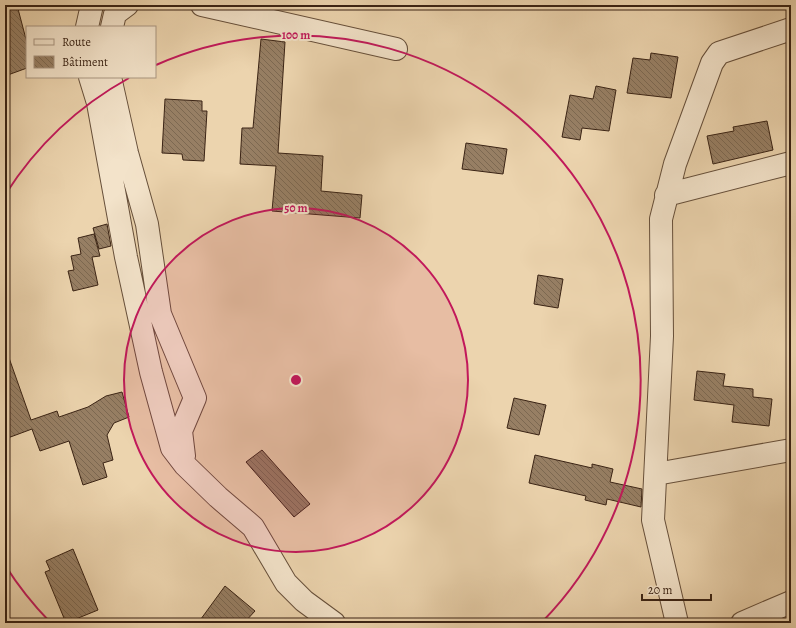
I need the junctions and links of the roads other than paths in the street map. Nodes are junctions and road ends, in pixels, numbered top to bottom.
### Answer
1 (92, 5) edge
2 (127, 5) edge
3 (202, 5) edge
4 (87, 26) edge
5 (112, 26) edge
6 (791, 29) edge
7 (396, 49) dead end
8 (90, 78) edge
9 (110, 78) edge
10 (791, 163) edge
11 (666, 196) junction
12 (791, 450) edge
13 (185, 465) junction
14 (656, 474) junction
15 (791, 602) edge
16 (334, 623) edge
17 (677, 623) edge
18 (742, 623) edge

1 - 4 street
2 - 5 street
3 - 7 street
6 - 11 street
8 - 13 street
9 - 13 street
10 - 11 street
11 - 14 street
12 - 14 street
13 - 16 street
14 - 17 street
15 - 18 street

